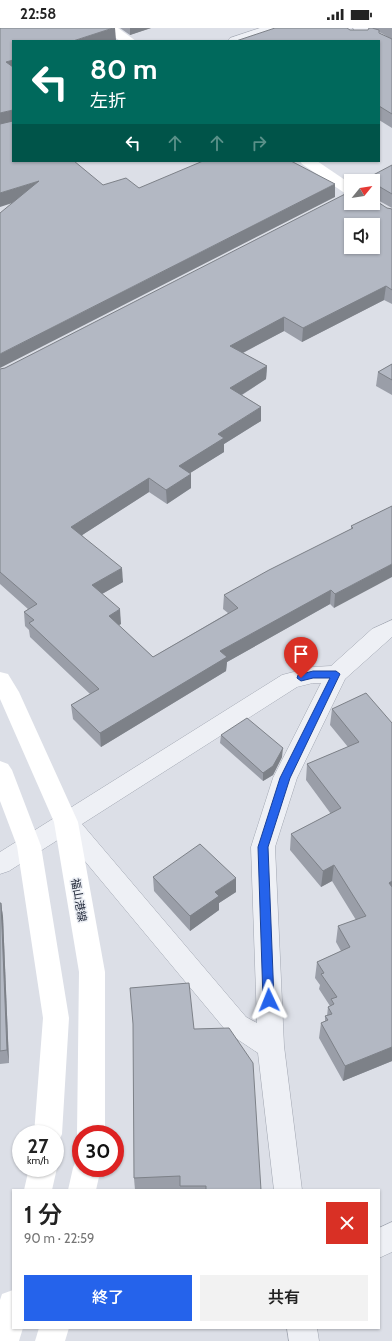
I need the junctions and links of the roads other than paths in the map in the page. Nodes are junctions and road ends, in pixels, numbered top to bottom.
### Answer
1 (109, 28) edge
2 (273, 28) edge
3 (360, 28) edge
4 (127, 40) edge
5 (238, 40) edge
6 (392, 46) edge
7 (380, 53) edge
8 (392, 60) edge
9 (308, 162) edge
10 (344, 186) edge
11 (392, 627) edge
12 (336, 674) junction
13 (3, 690) edge
14 (0, 770) edge
15 (66, 822) junction
16 (28, 846) junction
17 (0, 864) edge
18 (270, 1046) junction
19 (49, 1125) edge
20 (92, 1125) edge
21 (41, 1177) edge
22 (85, 1177) edge
23 (38, 1189) edge
24 (82, 1189) edge
25 (288, 1189) edge
26 (392, 1237) edge
27 (380, 1243) edge
28 (12, 1309) edge
29 (54, 1329) edge
30 (302, 1329) edge
31 (4, 1341) edge
32 (50, 1341) edge
33 (304, 1341) edge

1 - 4 main road
2 - 5 street
3 - 6 street
7 - 8 street
9 - 10 main road
11 - 12 street
12 - 15 street
12 - 18 street
13 - 15 main road, 福山港線
14 - 16 main road
15 - 16 street
15 - 18 street
15 - 20 main road, 福山港線
16 - 17 street
16 - 19 main road
18 - 25 street
21 - 23 main road
22 - 24 main road
26 - 27 street
28 - 31 main road
29 - 32 main road
30 - 33 street

